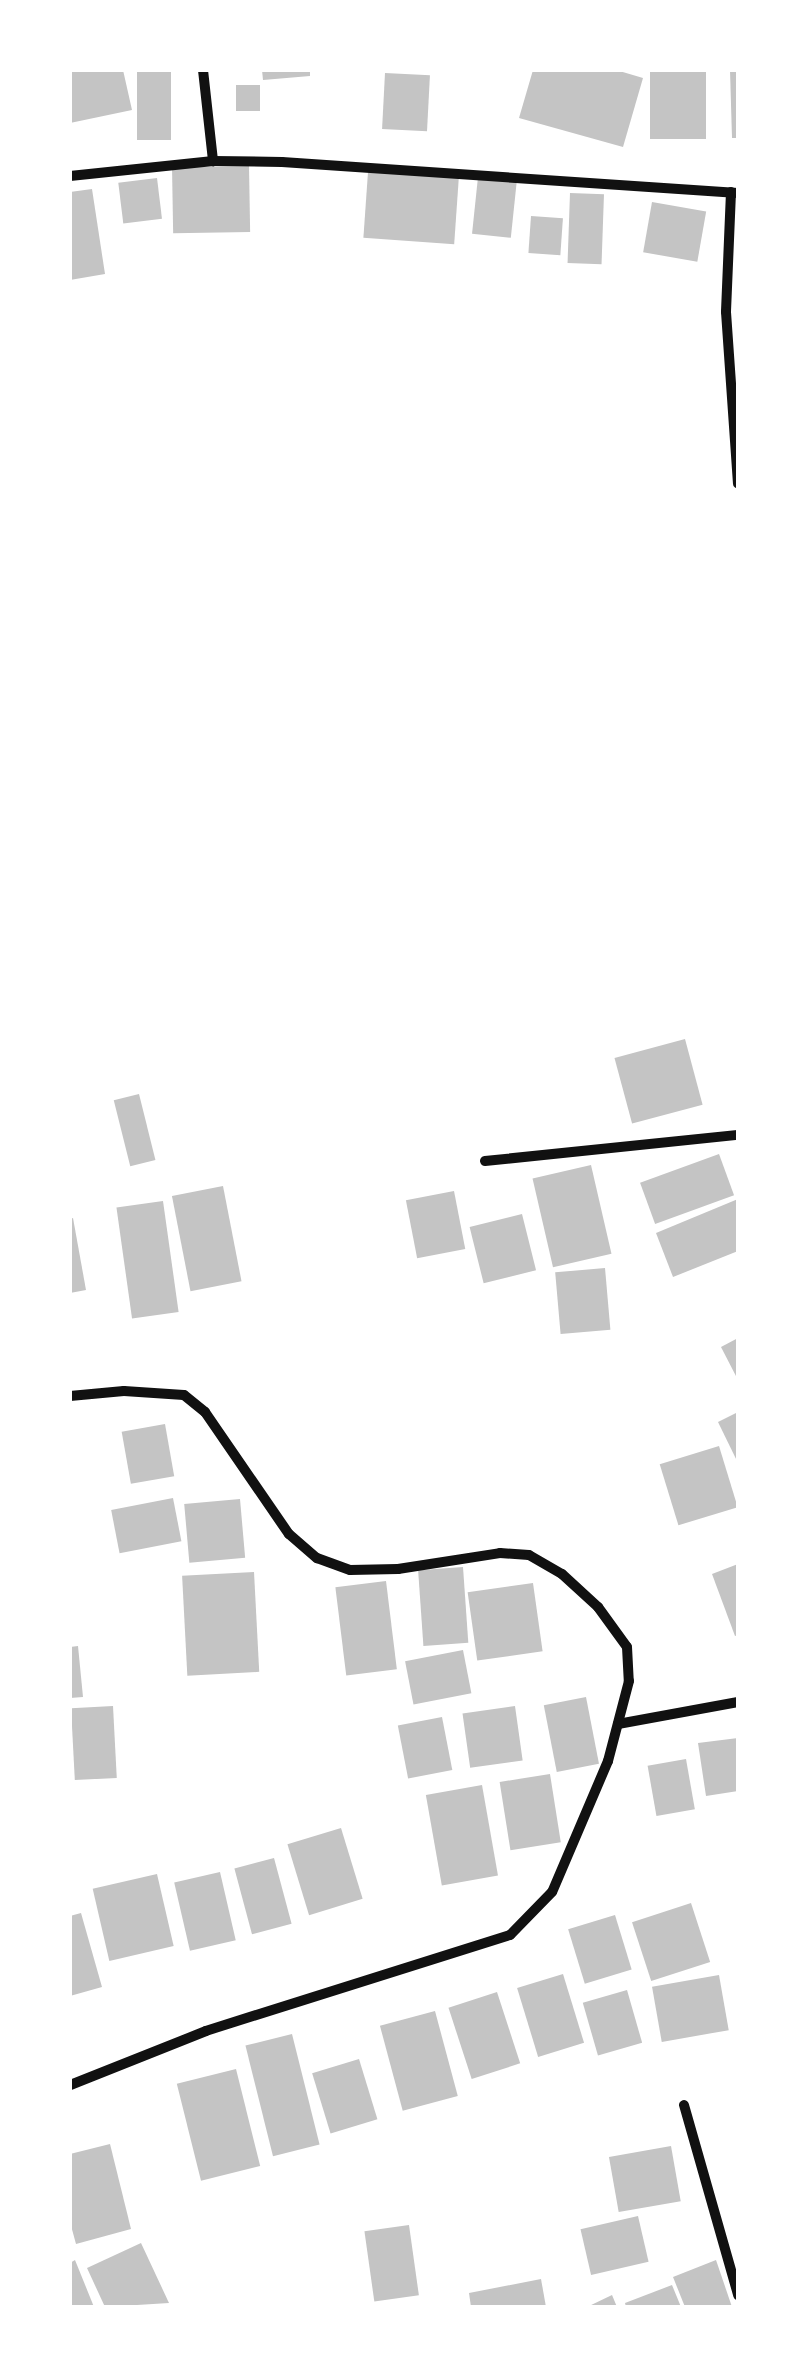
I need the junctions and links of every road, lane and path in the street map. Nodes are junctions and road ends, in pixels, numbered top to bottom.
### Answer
1 (203, 70) edge
2 (213, 161) junction
3 (70, 176) edge
4 (735, 193) edge
5 (738, 484) edge
6 (738, 1135) edge
7 (485, 1161) dead end
8 (70, 1396) edge
9 (738, 1702) edge
10 (618, 1724) junction
11 (70, 2084) edge
12 (684, 2106) dead end
13 (738, 2296) edge

1 - 2 street
2 - 3 street
2 - 4 street
4 - 5 street
6 - 7 street
8 - 10 street
9 - 10 street
10 - 11 street
12 - 13 street

